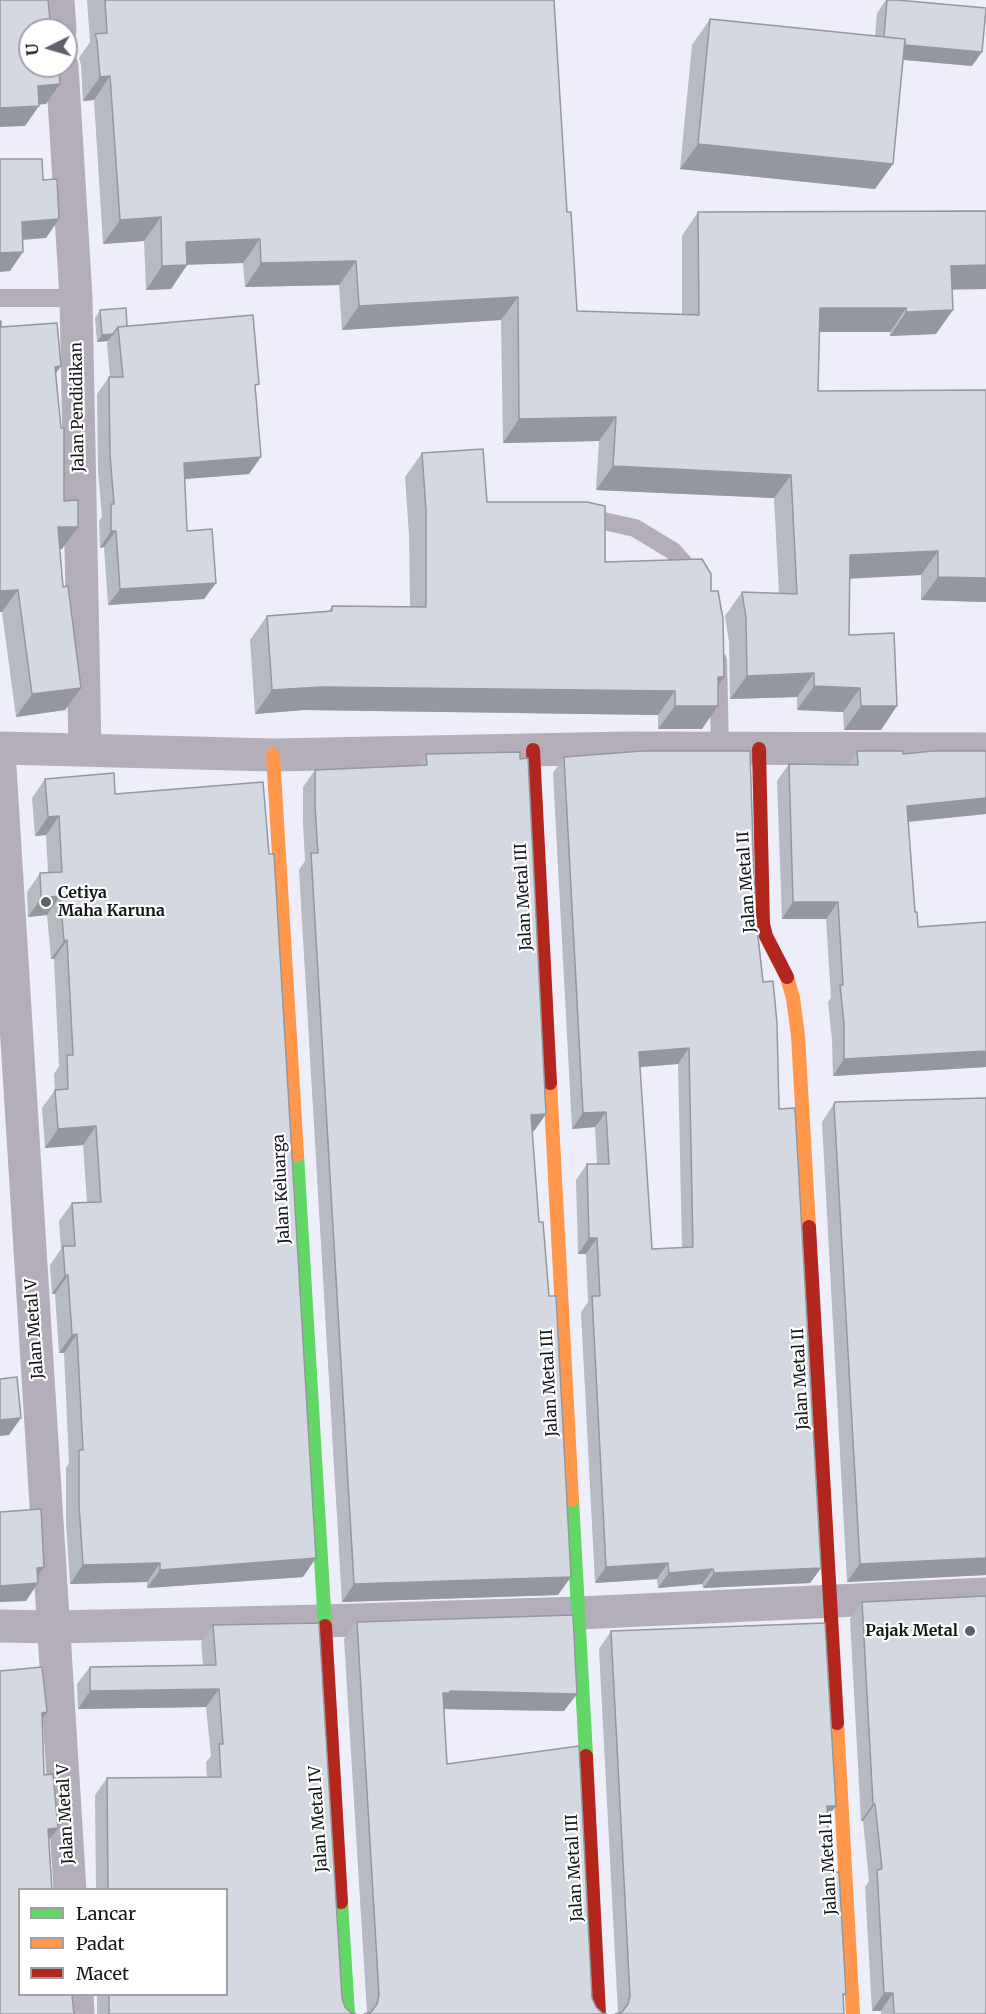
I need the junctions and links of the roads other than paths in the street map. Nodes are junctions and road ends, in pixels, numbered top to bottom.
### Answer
1 (58, 0) edge
2 (59, 18) edge
3 (63, 78) edge
4 (0, 298) edge
5 (76, 298) junction
6 (566, 513) edge
7 (702, 588) edge
8 (718, 642) edge
9 (0, 748) edge
10 (720, 748) junction
11 (85, 749) junction
12 (759, 749) junction
13 (986, 749) edge
14 (533, 750) junction
15 (273, 754) junction
16 (0, 768) edge
17 (986, 1594) edge
18 (831, 1601) junction
19 (579, 1613) junction
20 (324, 1621) junction
21 (0, 1626) edge
22 (54, 1627) junction
23 (70, 1888) edge
24 (77, 1996) edge
25 (78, 2014) edge
26 (348, 2014) edge
27 (600, 2014) edge
28 (853, 2014) edge

1 - 2 street
3 - 5 street, Jalan Pendidikan
4 - 5 lane
5 - 11 street, Jalan Pendidikan
6 - 7 lane
8 - 10 lane
9 - 11 street
10 - 12 street
10 - 14 street
11 - 15 street
12 - 13 street
12 - 18 street, Jalan Metal II
14 - 15 street
14 - 19 street, Jalan Metal III
15 - 20 street, Jalan Keluarga
16 - 22 street, Jalan Metal V
17 - 18 street
18 - 19 street
18 - 28 street, Jalan Metal II
19 - 20 street
19 - 27 street, Jalan Metal III
20 - 22 street
20 - 26 street, Jalan Metal IV
21 - 22 street
22 - 23 street, Jalan Metal V
24 - 25 street

